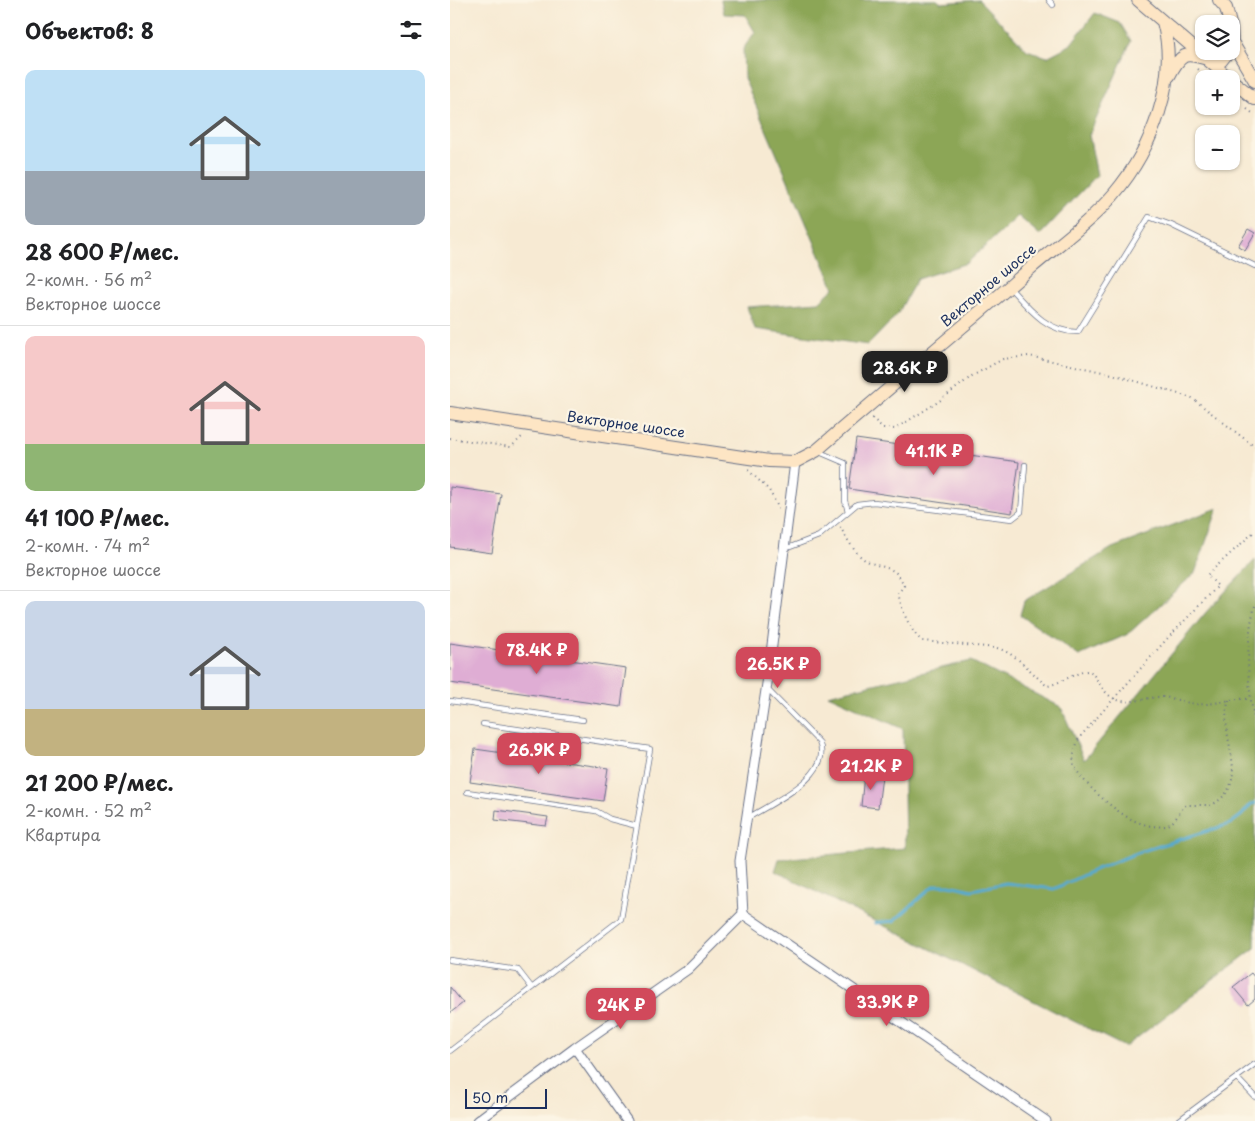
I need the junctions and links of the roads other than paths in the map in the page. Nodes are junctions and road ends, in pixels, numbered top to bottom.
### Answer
1 (1049, 0) edge
2 (1138, 0) edge
3 (1220, 0) edge
4 (1053, 5) dead end
5 (1228, 15) edge
6 (1163, 22) junction
7 (1195, 50) edge
8 (1195, 56) edge
9 (1240, 59) edge
10 (1206, 60) joint
11 (1222, 60) edge
12 (1219, 70) edge
13 (1167, 78) junction
14 (1255, 81) edge
15 (1240, 86) edge
16 (1255, 99) edge
17 (1255, 266) edge
18 (1009, 287) junction
19 (450, 413) edge
20 (816, 451) junction
21 (795, 462) junction
22 (1026, 465) dead end
23 (848, 511) junction
24 (784, 550) junction
25 (766, 688) junction
26 (450, 701) edge
27 (583, 720) dead end
28 (483, 724) dead end
29 (467, 792) dead end
30 (747, 818) junction
31 (637, 826) junction
32 (743, 914) junction
33 (450, 960) edge
34 (532, 988) junction
35 (574, 1048) junction
36 (450, 1050) edge
37 (1255, 1064) edge
38 (1237, 1078) junction
39 (1255, 1097) edge
40 (477, 1121) edge
41 (627, 1121) edge
42 (1045, 1121) edge
43 (1178, 1121) edge

1 - 4 lane
2 - 6 main road
3 - 5 main road
6 - 7 main road
6 - 13 main road, Векторное шоссе
8 - 13 main road
9 - 14 main road
10 - 11 main road
10 - 12 main road
13 - 18 main road, Векторное шоссе
15 - 16 main road
17 - 18 lane
18 - 20 main road, Векторное шоссе
19 - 21 main road, Векторное шоссе
20 - 21 main road, Векторное шоссе
20 - 23 lane
21 - 24 street
22 - 23 lane
23 - 24 lane
24 - 25 street
25 - 30 street
25 - 30 lane
26 - 27 lane
28 - 31 lane
29 - 31 lane
30 - 32 street
31 - 34 lane
32 - 35 street
32 - 42 street
33 - 34 lane
34 - 36 lane
35 - 40 street
35 - 41 street
37 - 38 lane
38 - 39 lane
38 - 43 lane

